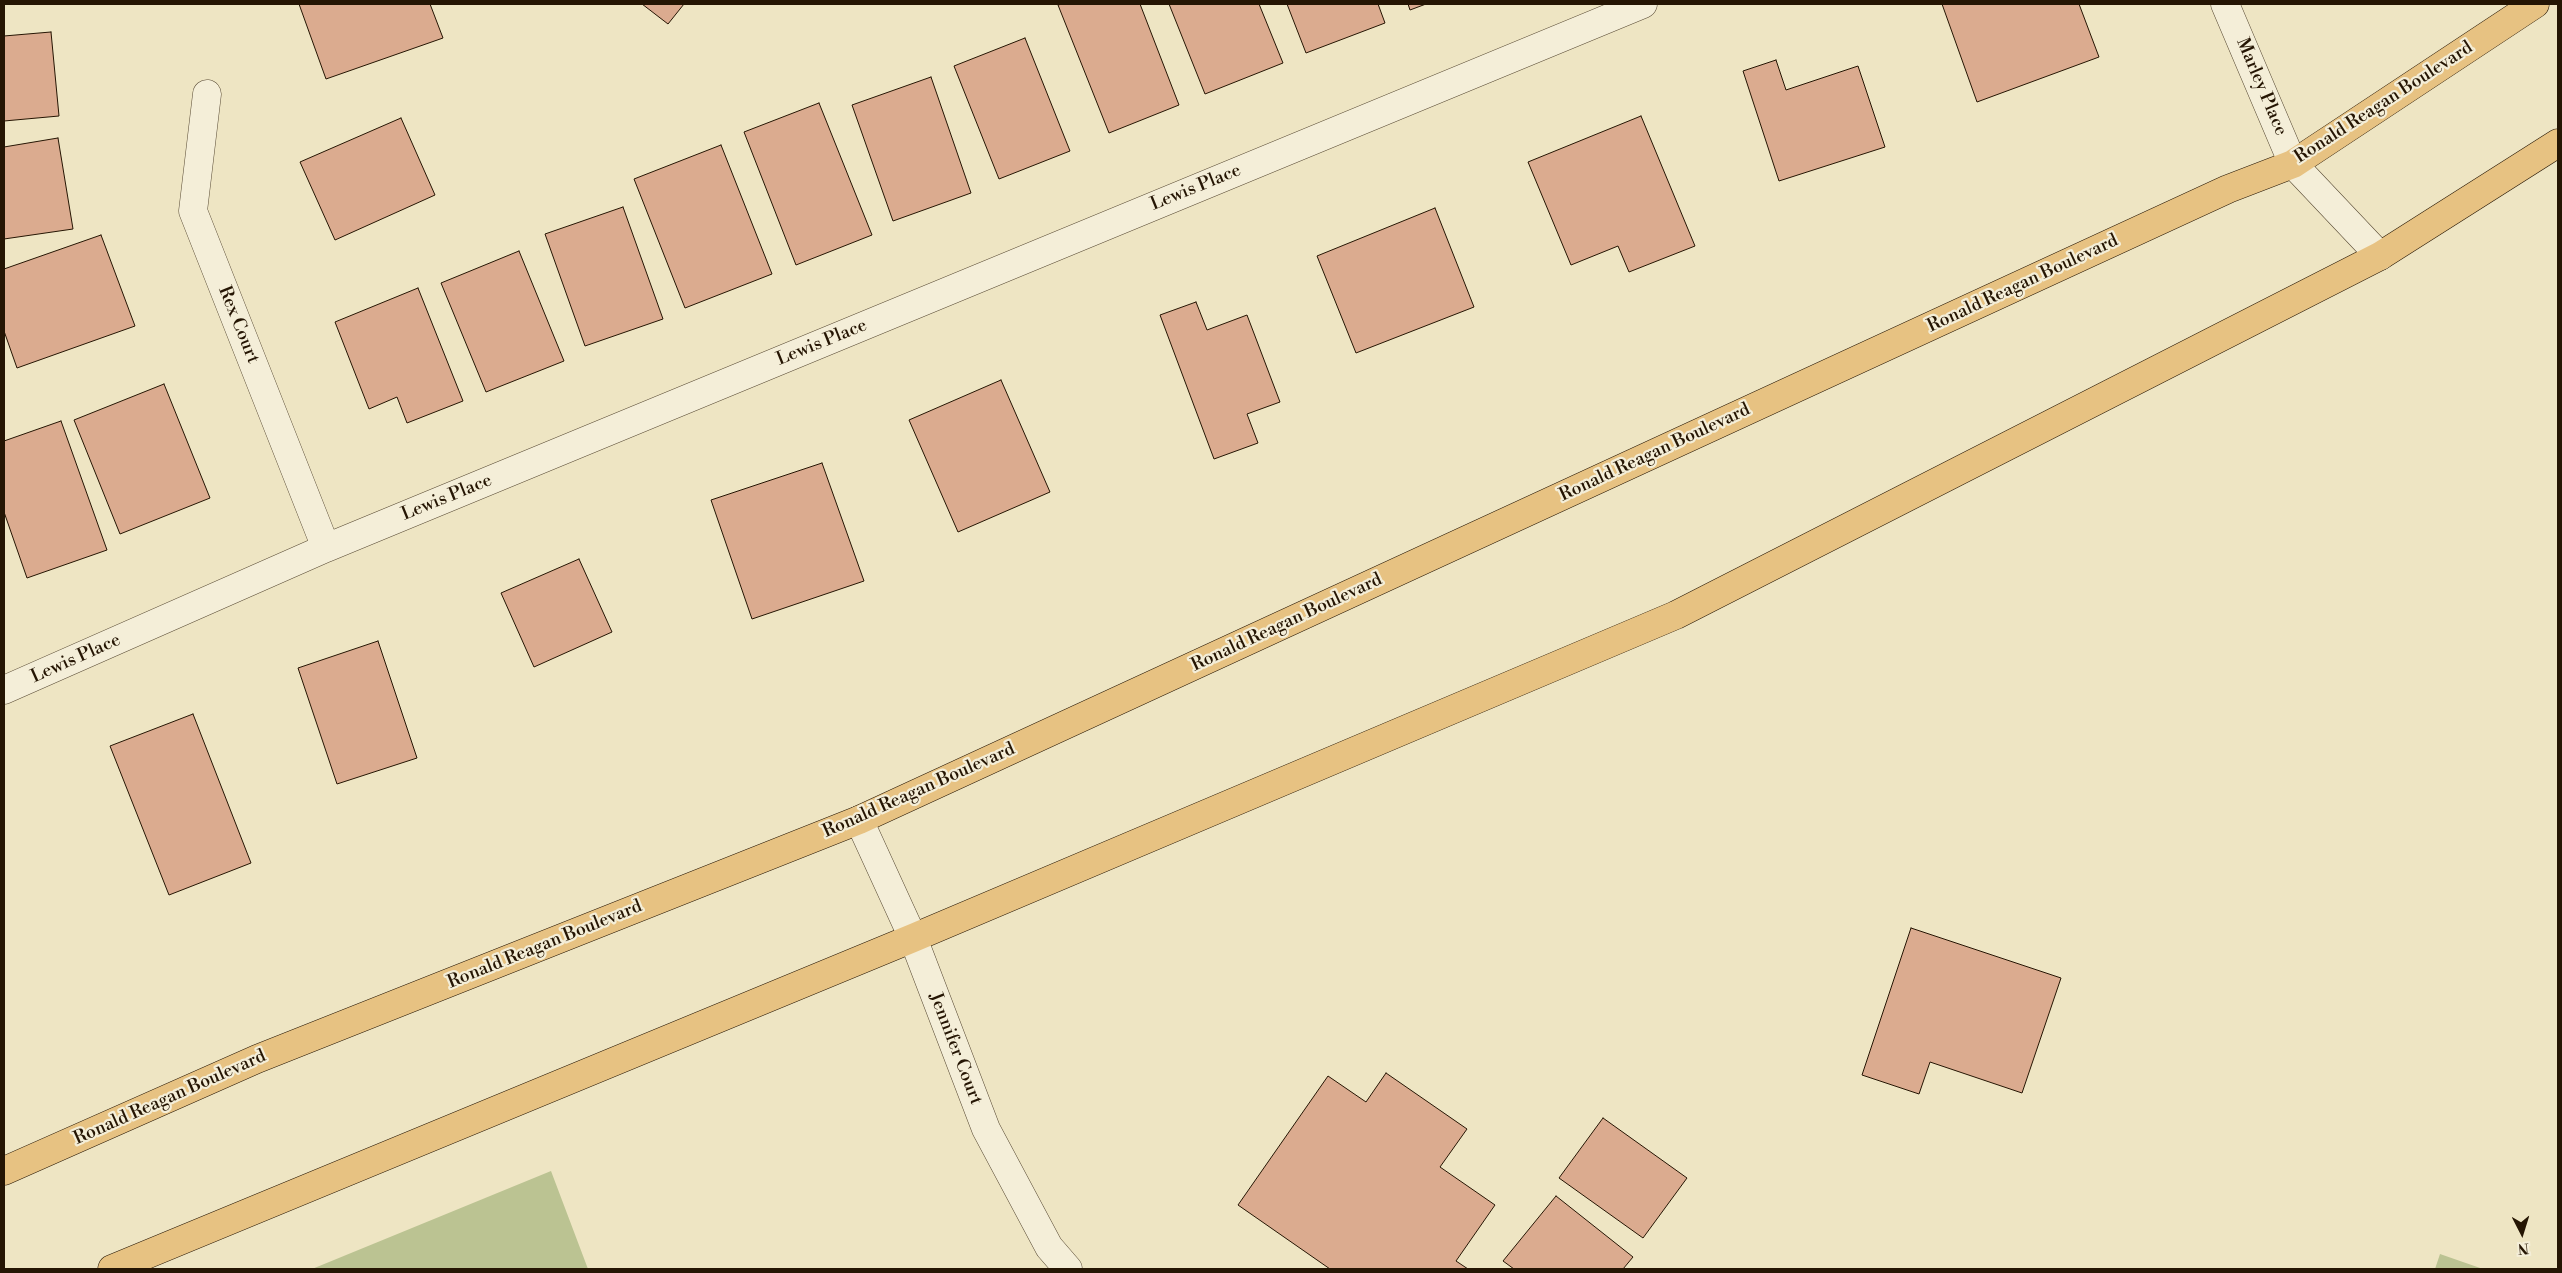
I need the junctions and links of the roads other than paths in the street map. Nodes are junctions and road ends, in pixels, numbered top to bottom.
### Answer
1 (1643, 4) edge
2 (2226, 4) edge
3 (2535, 4) edge
4 (207, 94) dead end
5 (2558, 143) edge
6 (2293, 164) junction
7 (2380, 256) junction
8 (326, 548) junction
9 (4, 690) edge
10 (859, 820) junction
11 (913, 938) junction
12 (4, 1171) edge
13 (112, 1269) edge
14 (1068, 1269) edge

1 - 8 street, Lewis Place
2 - 6 street, Marley Place
3 - 6 main road, Ronald Reagan Boulevard
4 - 8 street, Rex Court
5 - 7 main road
6 - 7 street, Marley Place
6 - 10 main road, Ronald Reagan Boulevard
7 - 11 main road
8 - 9 street, Lewis Place
10 - 11 street, Jennifer Court
10 - 12 main road, Ronald Reagan Boulevard
11 - 13 main road
11 - 14 street, Jennifer Court

